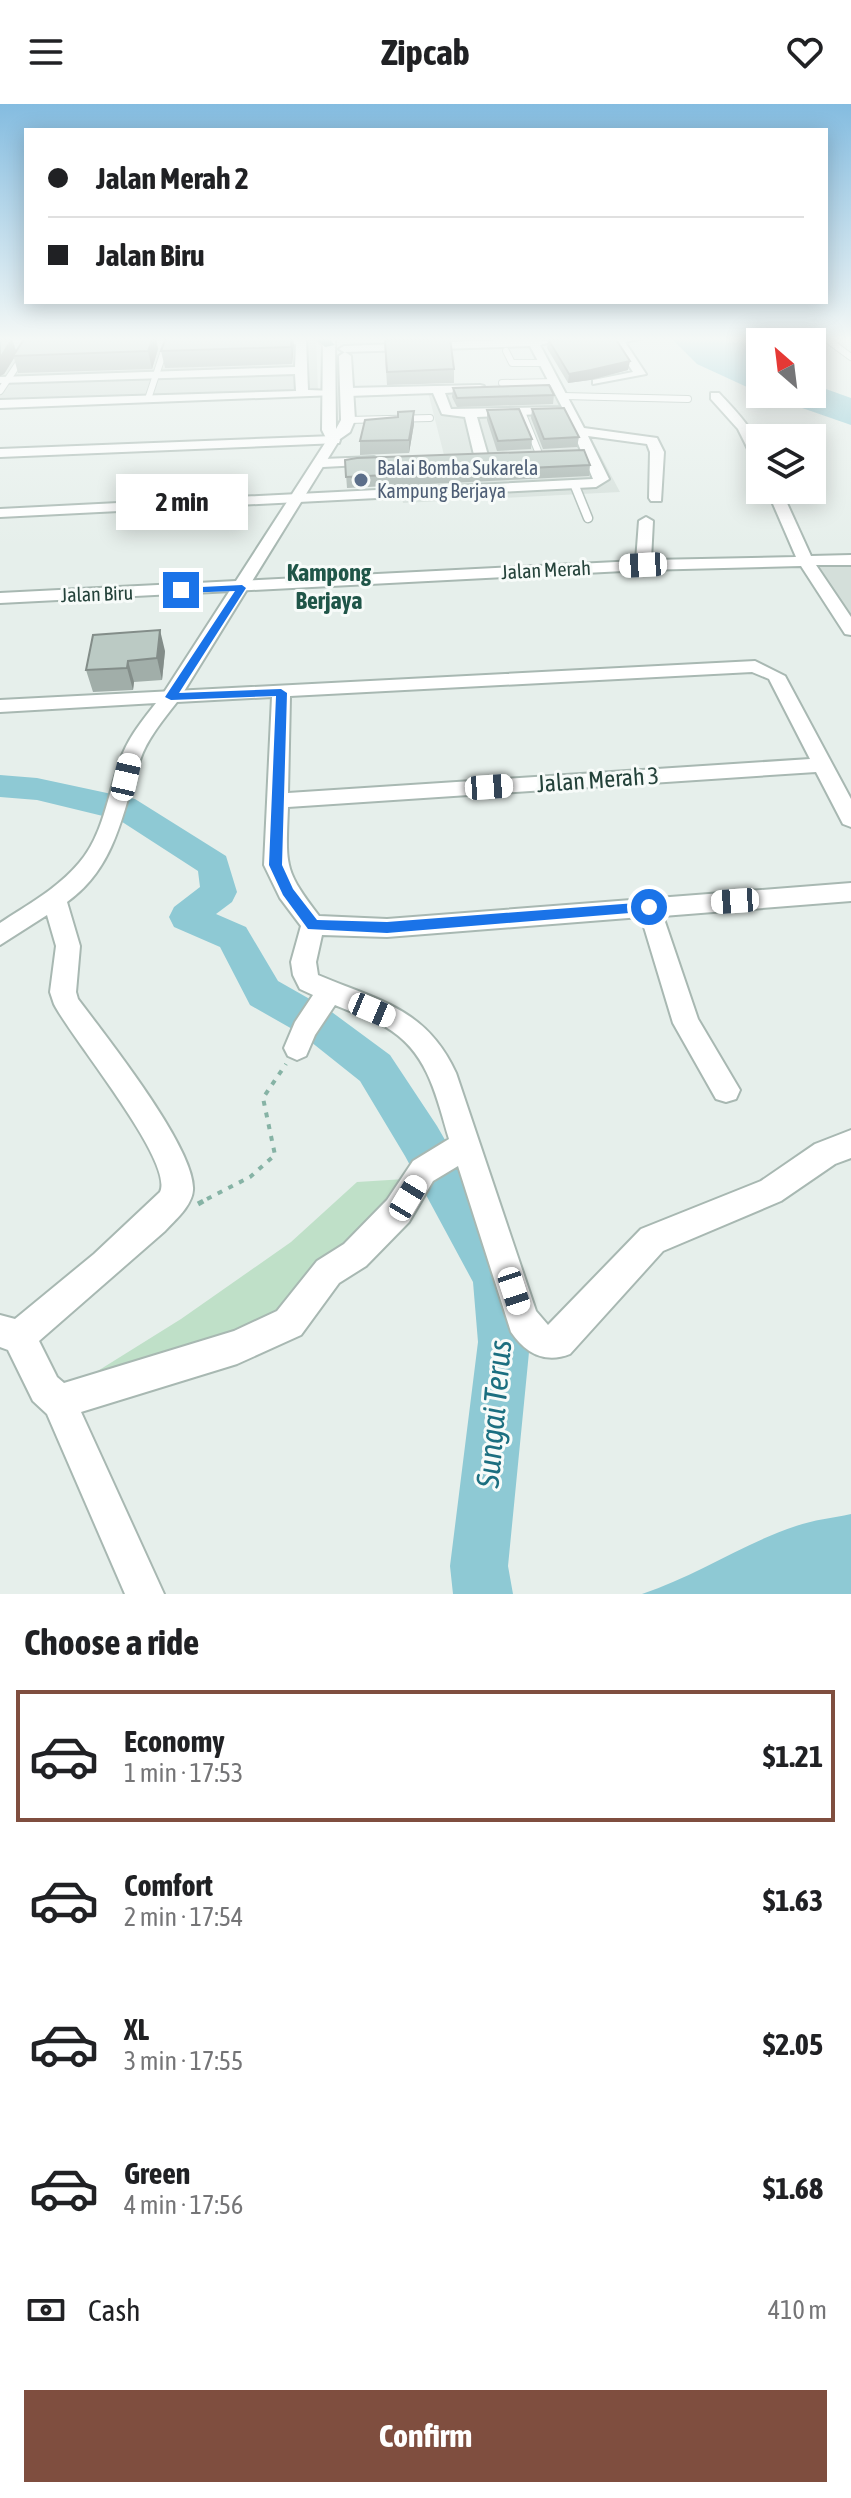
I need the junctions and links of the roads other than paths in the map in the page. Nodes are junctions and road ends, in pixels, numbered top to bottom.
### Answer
1 (330, 408) edge
2 (348, 408) edge
3 (445, 408) edge
4 (725, 408) edge
5 (570, 410) joint
6 (522, 412) junction
7 (470, 414) junction
8 (430, 418) dead end
9 (348, 420) junction
10 (581, 431) junction
11 (746, 432) edge
12 (335, 438) junction
13 (0, 453) edge
14 (539, 456) edge
15 (466, 459) edge
16 (386, 461) edge
17 (323, 463) junction
18 (575, 486) junction
19 (656, 498) dead end
20 (298, 499) junction
21 (780, 504) edge
22 (0, 513) edge
23 (588, 518) dead end
24 (646, 521) dead end
25 (805, 560) junction
26 (851, 560) edge
27 (643, 565) junction
28 (242, 588) junction
29 (0, 598) edge
30 (846, 612) edge
31 (851, 630) edge
32 (281, 693) junction
33 (171, 697) junction
34 (0, 706) edge
35 (825, 765) junction
36 (275, 801) junction
37 (851, 819) edge
38 (851, 892) edge
39 (54, 899) junction
40 (649, 907) junction
41 (313, 925) junction
42 (0, 935) edge
43 (325, 999) junction
44 (300, 1039) road end
45 (726, 1090) dead end
46 (851, 1144) edge
47 (460, 1149) junction
48 (10, 1334) edge
49 (59, 1402) junction
50 (145, 1594) edge

1 - 12 street
2 - 9 street
3 - 7 street
4 - 11 street
5 - 6 street
5 - 10 street
6 - 7 street
6 - 14 lane
7 - 15 street
8 - 9 lane
9 - 12 street
10 - 18 street
10 - 19 street
12 - 13 street
12 - 17 street
16 - 17 street
17 - 20 street
18 - 20 street
18 - 23 lane
20 - 22 street
20 - 28 street
21 - 25 street
24 - 27 street
25 - 26 street, Jalan Merah
25 - 27 street, Jalan Merah
25 - 30 street
27 - 28 street, Jalan Merah
28 - 29 street, Jalan Biru
28 - 33 street
30 - 31 street
32 - 33 street
32 - 35 street
32 - 36 street
33 - 34 street
33 - 39 street
35 - 36 street, Jalan Merah 3
35 - 37 street
36 - 41 street
38 - 40 street
39 - 42 street
39 - 48 street
40 - 41 street
40 - 45 street
41 - 43 street
43 - 44 street
43 - 47 street
46 - 47 street
47 - 49 street
48 - 49 street
49 - 50 street

